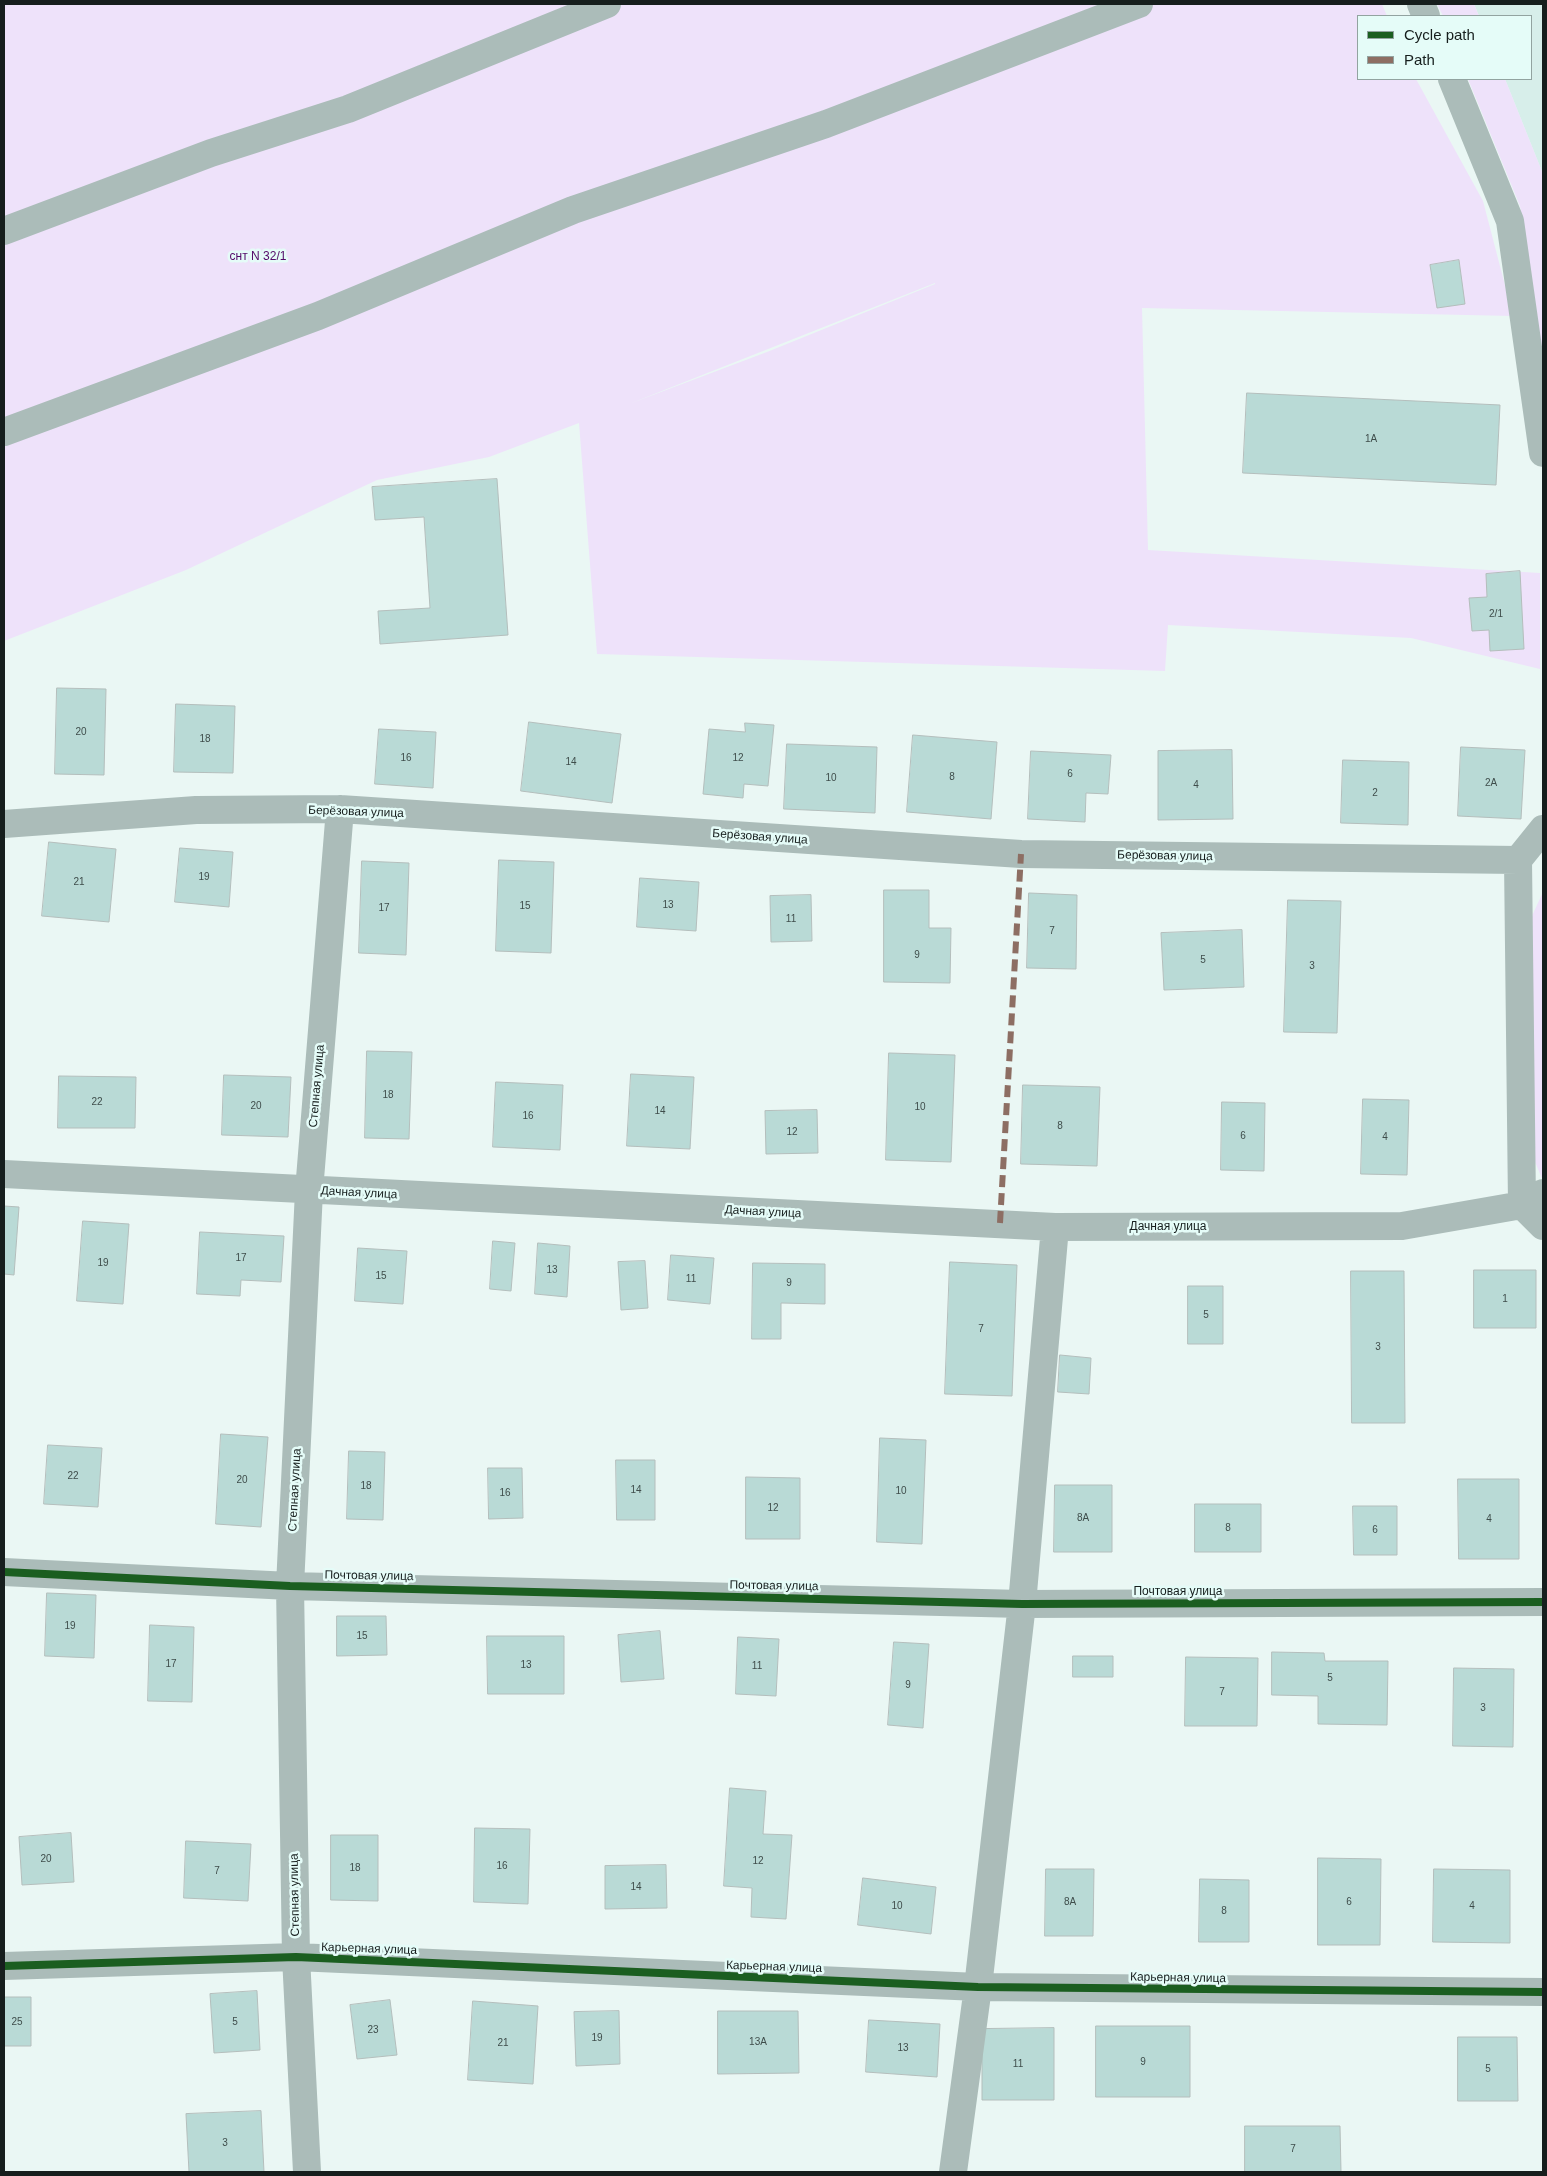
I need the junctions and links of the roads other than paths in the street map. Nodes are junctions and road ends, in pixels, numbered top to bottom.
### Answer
1 (607, 4) edge
2 (1139, 4) edge
3 (1452, 80) edge
4 (4, 231) edge
5 (4, 432) edge
6 (1543, 454) edge
7 (340, 809) junction
8 (4, 824) edge
9 (1543, 829) edge
10 (1518, 860) junction
11 (4, 1174) edge
12 (309, 1191) junction
13 (1532, 1199) edge
14 (1543, 1226) edge
15 (1055, 1227) junction
16 (4, 1572) edge
17 (290, 1586) junction
18 (1543, 1602) edge
19 (1022, 1604) junction
20 (296, 1957) junction
21 (4, 1966) edge
22 (978, 1987) junction
23 (1543, 1992) edge
24 (307, 2172) edge
25 (953, 2172) edge

1 - 4 street
2 - 5 street
3 - 6 street
7 - 8 street, Берёзовая улица
7 - 10 street, Берёзовая улица
7 - 12 street, Степная улица
9 - 10 street
10 - 13 street
11 - 12 street, Дачная улица
12 - 15 street, Дачная улица
12 - 17 street, Степная улица
13 - 14 street
13 - 15 street, Дачная улица
15 - 19 street
16 - 17 street, Почтовая улица
17 - 19 street, Почтовая улица
17 - 20 street, Степная улица
18 - 19 street, Почтовая улица
19 - 22 street
20 - 21 street, Карьерная улица
20 - 22 street, Карьерная улица
20 - 24 street, Степная улица
22 - 23 street, Карьерная улица
22 - 25 street

